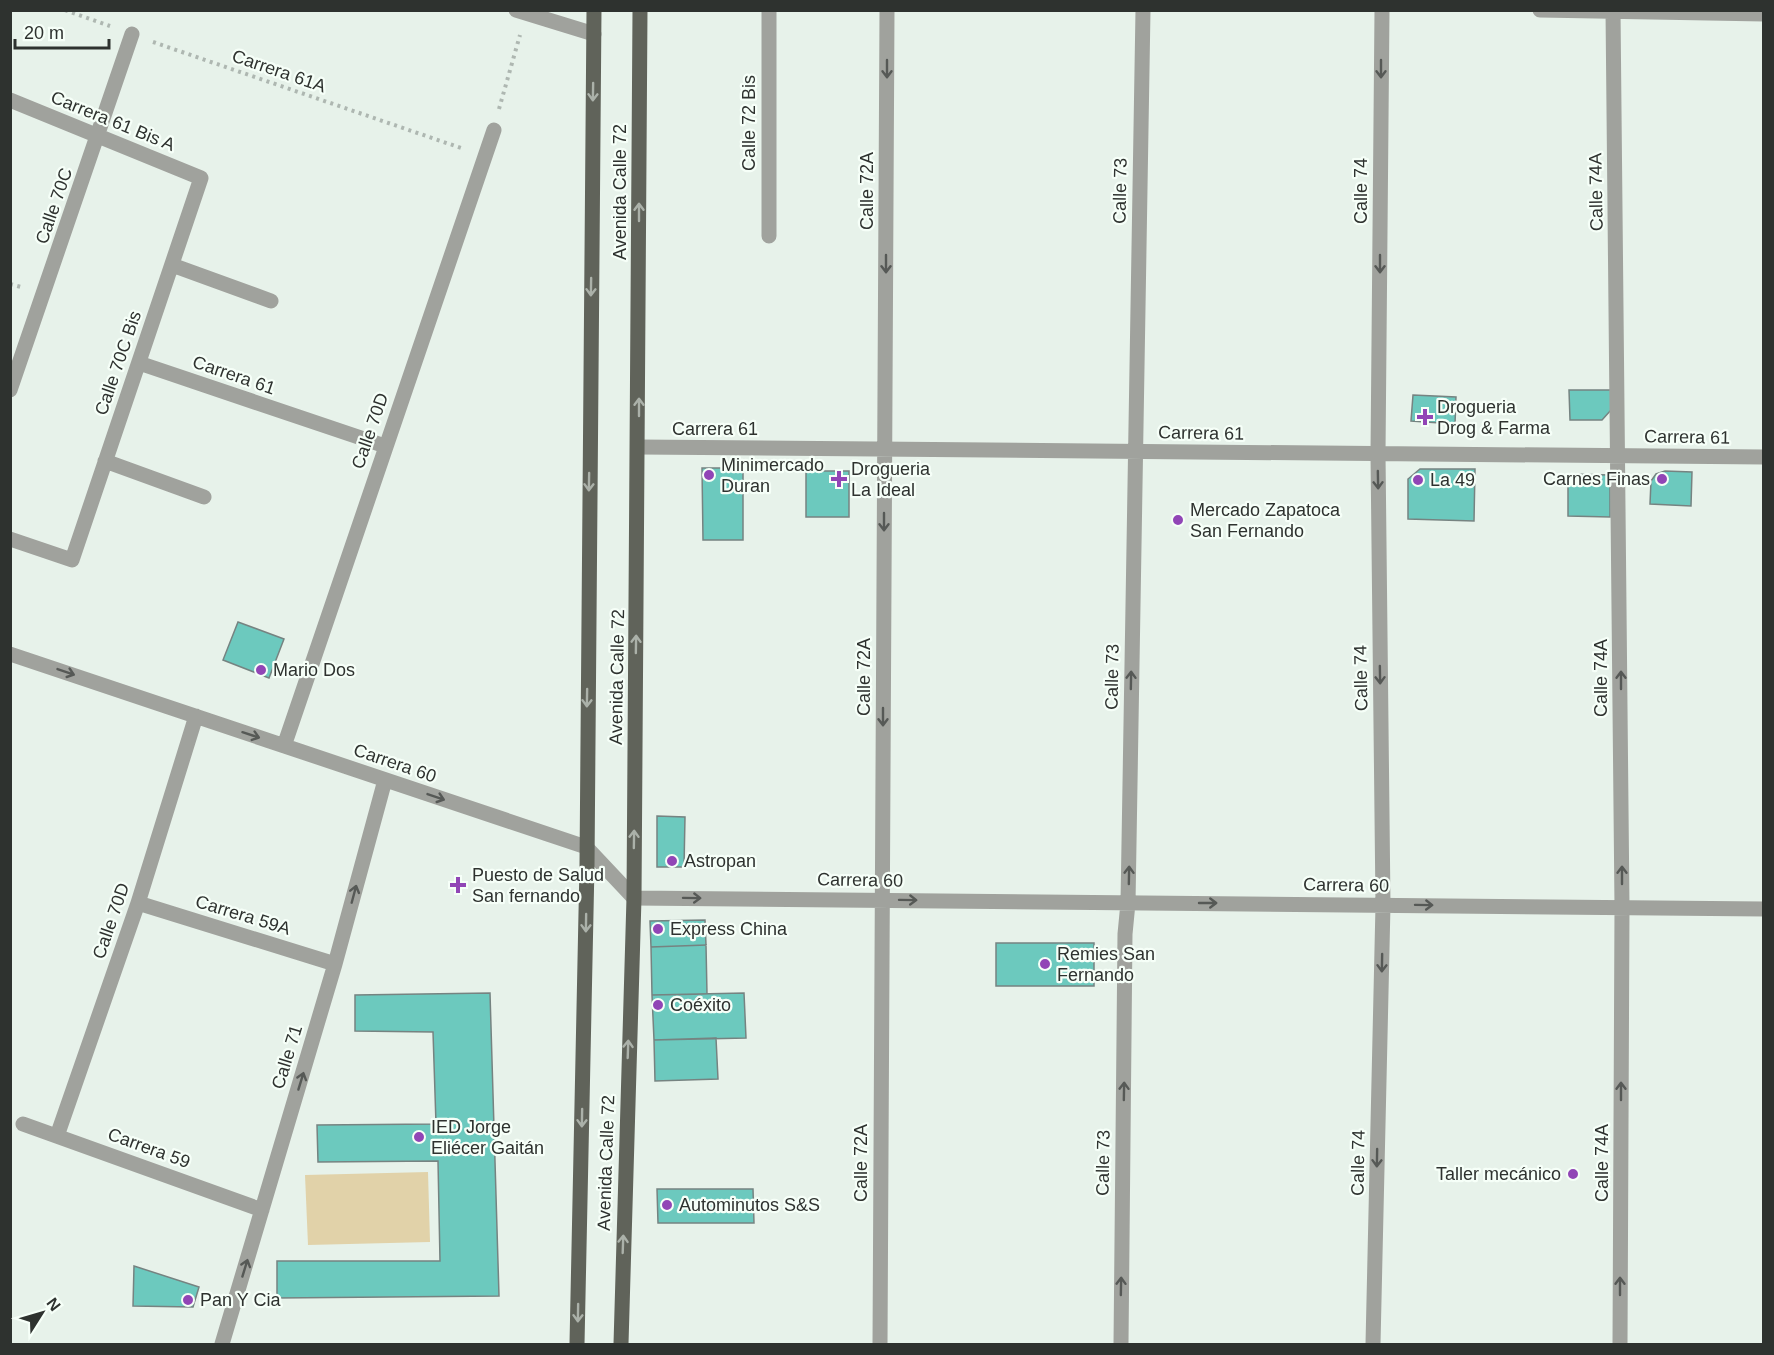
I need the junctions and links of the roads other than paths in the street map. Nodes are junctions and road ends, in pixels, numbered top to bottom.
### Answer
1 (594, 10) edge
2 (640, 10) edge
3 (769, 10) edge
4 (887, 10) edge
5 (1143, 10) edge
6 (1382, 10) edge
7 (1540, 10) edge
8 (1613, 11) edge
9 (521, 12) edge
10 (1764, 14) edge
11 (132, 34) road end
12 (594, 34) junction
13 (10, 100) edge
14 (494, 130) road end
15 (99, 137) junction
16 (201, 178) joint
17 (768, 236) dead end
18 (172, 265) junction
19 (271, 301) dead end
20 (139, 363) junction
21 (10, 390) edge
22 (385, 446) junction
23 (639, 447) junction
24 (885, 450) junction
25 (1134, 452) junction
26 (1378, 454) junction
27 (1620, 456) junction
28 (1764, 457) edge
29 (105, 461) junction
30 (204, 497) dead end
31 (10, 539) edge
32 (10, 654) edge
33 (196, 716) junction
34 (284, 746) junction
35 (385, 780) junction
36 (586, 847) junction
37 (634, 898) junction
38 (882, 900) junction
39 (138, 903) junction
40 (1128, 903) junction
41 (1383, 905) junction
42 (1622, 907) junction
43 (1764, 909) edge
44 (335, 964) junction
45 (23, 1124) dead end
46 (57, 1136) junction
47 (262, 1210) junction
48 (222, 1344) edge
49 (577, 1344) edge
50 (621, 1344) edge
51 (880, 1344) edge
52 (1120, 1344) edge
53 (1373, 1344) edge
54 (1620, 1344) edge

1 - 12 main road, Avenida Calle 72
23 -> 2 main road, Avenida Calle 72
3 - 17 street, Calle 72 Bis
4 -> 24 street, Calle 72A
5 - 25 street, Calle 73
6 -> 26 street, Calle 74
7 - 8 street
8 - 10 street
8 - 27 street, Calle 74A
9 - 12 street
11 - 15 street, Calle 70C
12 -> 36 main road, Avenida Calle 72
13 - 15 street, Carrera 61 Bis A
14 - 22 street, Calle 70D
15 - 16 street, Carrera 61 Bis A
15 - 21 street, Calle 70C
16 - 18 street, Calle 70C Bis
18 - 19 street
18 - 20 street, Calle 70C Bis
20 - 22 street, Carrera 61
20 - 29 street, Calle 70C Bis
22 - 34 street, Calle 70D
23 - 24 street, Carrera 61
37 -> 23 main road, Avenida Calle 72
24 - 25 street, Carrera 61
24 -> 38 street, Calle 72A
25 - 26 street, Carrera 61
40 -> 25 street, Calle 73
26 - 27 street, Carrera 61
26 -> 41 street, Calle 74
27 - 28 street, Carrera 61
42 -> 27 street, Calle 74A
29 - 30 street
29 - 31 street, Calle 70C Bis
32 -> 33 street, Carrera 60
33 -> 34 street, Carrera 60
33 - 39 street, Calle 70D
34 - 35 street, Carrera 60
35 -> 36 street, Carrera 60
44 -> 35 street, Calle 71
36 - 37 street, Carrera 60
36 -> 49 main road, Avenida Calle 72
37 -> 38 street, Carrera 60
50 -> 37 main road, Avenida Calle 72
38 -> 40 street, Carrera 60
38 - 51 street, Calle 72A
39 - 44 street, Carrera 59A
39 - 46 street, Calle 70D
40 -> 41 street, Carrera 60
52 -> 40 street, Calle 73
41 -> 42 street, Carrera 60
41 -> 53 street, Calle 74
42 - 43 street, Carrera 60
54 -> 42 street, Calle 74A
47 -> 44 street, Calle 71
45 - 46 street, Carrera 59
46 - 47 street, Carrera 59
48 -> 47 street, Calle 71

